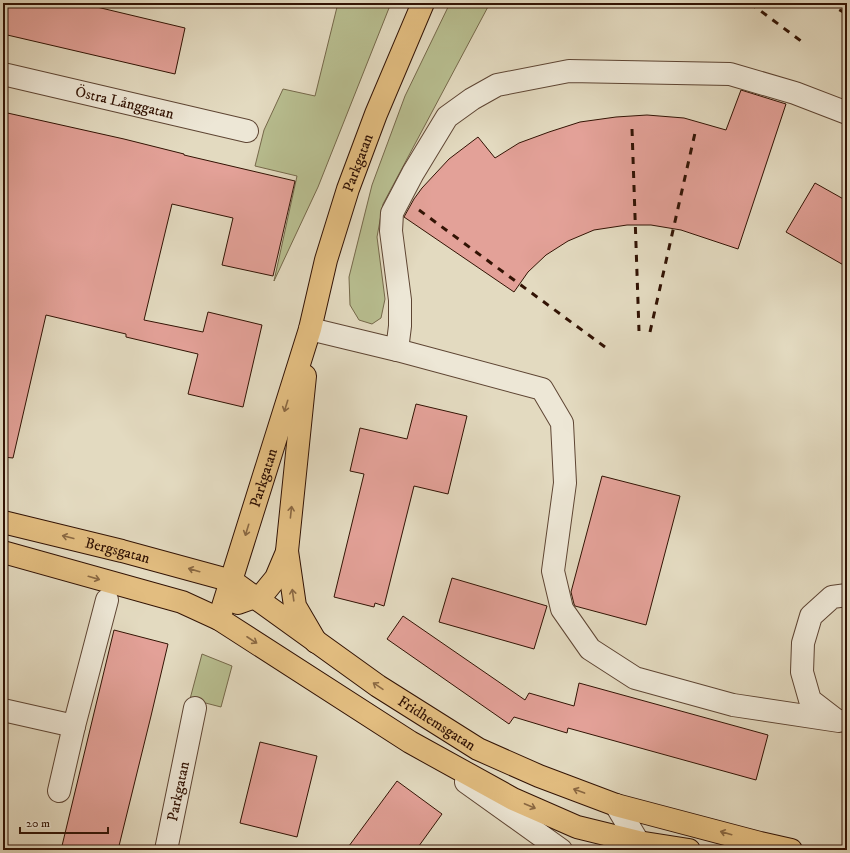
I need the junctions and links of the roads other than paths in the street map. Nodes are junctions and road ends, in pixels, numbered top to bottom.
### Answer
1 (423, 3) edge
2 (3, 74) edge
3 (847, 113) edge
4 (247, 131) dead end
5 (310, 329) junction
6 (397, 350) junction
7 (3, 522) edge
8 (287, 550) junction
9 (3, 552) edge
10 (232, 581) junction
11 (847, 595) edge
12 (255, 597) junction
13 (107, 600) dead end
14 (222, 612) junction
15 (316, 642) junction
16 (195, 708) dead end
17 (3, 710) edge
18 (843, 722) edge
19 (74, 726) junction
20 (410, 742) junction
21 (59, 791) dead end
22 (616, 805) junction
23 (641, 846) edge
24 (166, 850) edge
25 (561, 850) edge
26 (689, 850) edge
27 (790, 850) edge

1 - 5 main road, Parkgatan
2 - 4 street, Östra Långgatan
3 - 6 street
5 - 6 street
8 -> 5 main road, Parkgatan
5 -> 10 main road, Parkgatan
6 - 18 street
10 -> 7 main road, Bergsgatan
8 - 12 main road, Parkgatan
15 -> 8 main road, Parkgatan
9 -> 14 main road
10 - 12 main road, Fridhemsgatan
10 - 14 main road, Parkgatan
11 - 18 street
12 - 14 main road, Parkgatan
12 - 15 main road, Fridhemsgatan
13 - 19 street
14 -> 20 main road, Fridhemsgatan
22 -> 15 main road, Fridhemsgatan
16 - 24 street, Parkgatan
17 - 19 street
19 - 21 street
20 -> 23 main road, Fridhemsgatan
20 - 25 street, Fridhemsgatan
22 - 23 street
27 -> 22 main road, Fridhemsgatan
23 - 26 main road, Fridhemsgatan

